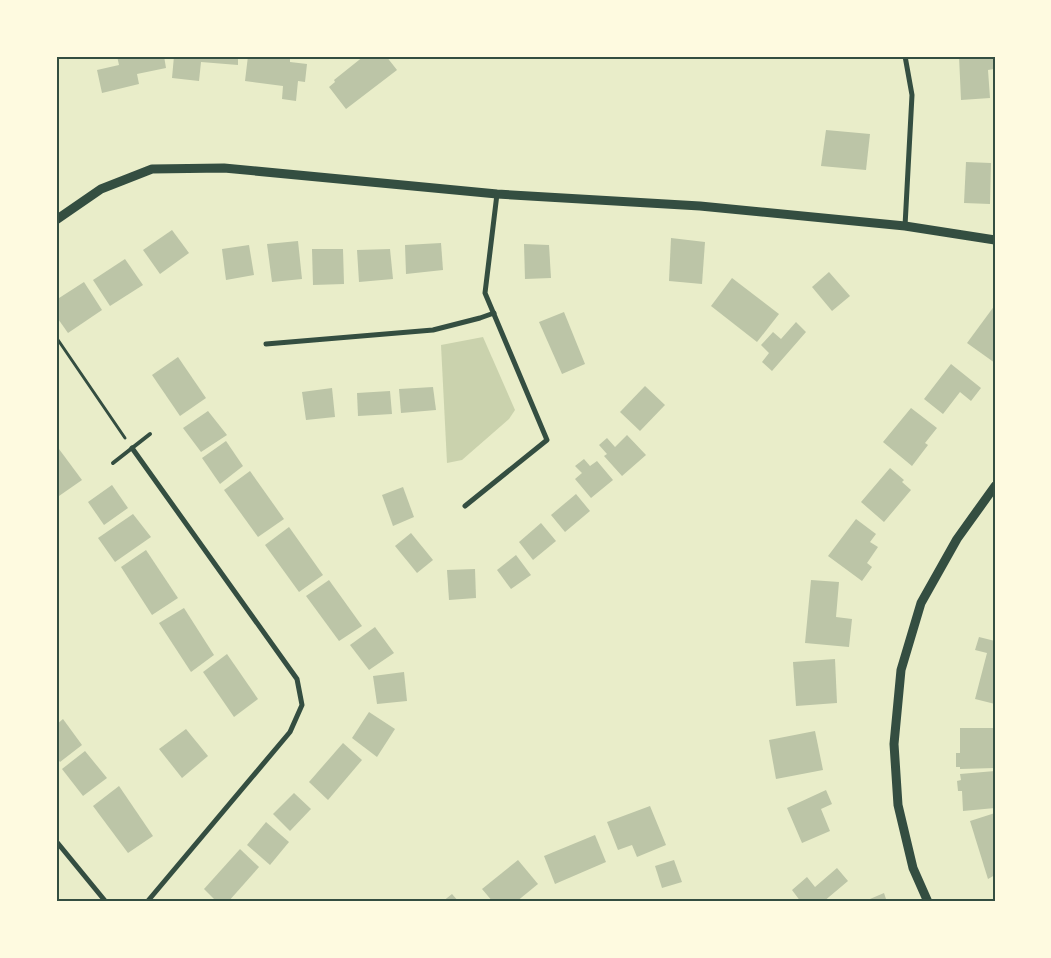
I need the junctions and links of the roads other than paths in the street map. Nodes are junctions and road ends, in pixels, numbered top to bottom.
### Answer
1 (905, 56) edge
2 (497, 194) junction
3 (56, 220) edge
4 (905, 226) junction
5 (995, 240) edge
6 (494, 313) junction
7 (266, 344) dead end
8 (150, 434) dead end
9 (132, 448) junction
10 (113, 463) dead end
11 (995, 486) edge
12 (465, 506) dead end
13 (56, 841) edge
14 (106, 902) edge
15 (147, 902) edge
16 (928, 902) edge

1 - 4 street
2 - 3 street
2 - 4 street
2 - 6 street
4 - 5 street
6 - 7 street
6 - 12 street
8 - 9 lane
9 - 10 lane
9 - 15 street
11 - 16 street
13 - 14 street

